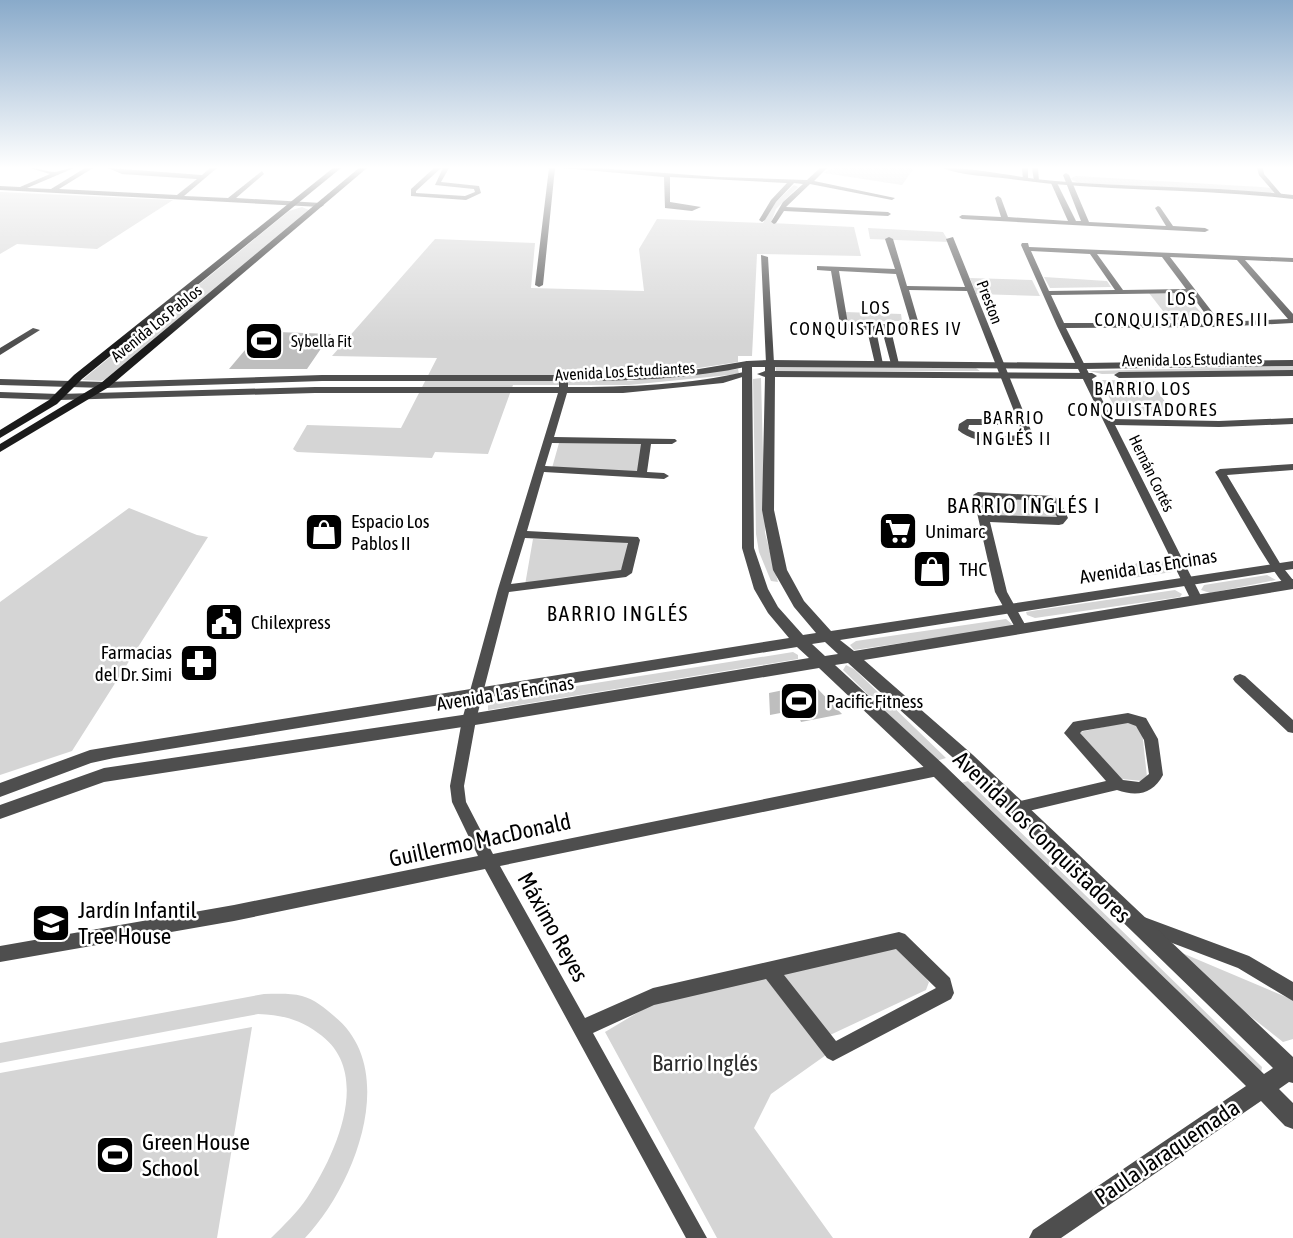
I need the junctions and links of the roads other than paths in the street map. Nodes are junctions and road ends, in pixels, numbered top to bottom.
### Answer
1 (267, 226) edge
2 (296, 226) edge
3 (546, 226) edge
4 (1124, 226) edge
5 (1171, 228) joint
6 (1205, 230) dead end
7 (889, 239) dead end
8 (950, 239) dead end
9 (1026, 247) joint
10 (1092, 252) junction
11 (1164, 254) junction
12 (764, 257) dead end
13 (1240, 258) junction
14 (1293, 260) edge
15 (221, 263) junction
16 (249, 266) junction
17 (820, 268) dead end
18 (835, 269) junction
19 (899, 272) junction
20 (539, 285) dead end
21 (904, 288) junction
22 (970, 289) junction
23 (1191, 291) junction
24 (1121, 292) junction
25 (1046, 293) junction
26 (1293, 320) edge
27 (1218, 325) junction
28 (844, 326) junction
29 (1061, 326) junction
30 (827, 327) dead end
31 (871, 327) junction
32 (886, 327) junction
33 (908, 327) junction
34 (927, 327) dead end
35 (36, 330) dead end
36 (114, 349) junction
37 (0, 352) edge
38 (146, 352) junction
39 (1293, 363) edge
40 (879, 364) junction
41 (895, 364) junction
42 (769, 368) junction
43 (748, 369) junction
44 (1000, 370) junction
45 (1085, 371) junction
46 (1293, 373) edge
47 (247, 380) junction
48 (1, 382) edge
49 (564, 384) junction
50 (69, 385) junction
51 (105, 385) junction
52 (243, 392) junction
53 (0, 395) edge
54 (90, 396) junction
55 (60, 397) junction
56 (1293, 421) edge
57 (1022, 422) junction
58 (1110, 422) junction
59 (0, 435) edge
60 (548, 440) junction
61 (646, 441) junction
62 (671, 441) dead end
63 (0, 449) edge
64 (1293, 467) edge
65 (540, 469) junction
66 (642, 475) junction
67 (664, 475) dead end
68 (984, 518) junction
69 (520, 534) junction
70 (1293, 565) edge
71 (1277, 567) junction
72 (1188, 582) junction
73 (1292, 584) edge
74 (787, 586) junction
75 (504, 589) junction
76 (761, 589) junction
77 (1197, 600) junction
78 (1009, 609) junction
79 (1021, 628) junction
80 (827, 636) junction
81 (800, 641) junction
82 (850, 657) junction
83 (821, 662) junction
84 (1240, 680) dead end
85 (476, 696) junction
86 (344, 717) junction
87 (469, 720) junction
88 (1293, 728) edge
89 (325, 741) junction
90 (86, 759) junction
91 (967, 760) junction
92 (938, 770) junction
93 (74, 784) junction
94 (1118, 784) junction
95 (0, 790) edge
96 (1016, 808) junction
97 (0, 812) edge
98 (489, 861) junction
99 (1131, 920) junction
100 (0, 954) edge
101 (771, 970) junction
102 (1293, 992) edge
103 (581, 1029) junction
104 (1292, 1069) edge
105 (1262, 1088) junction
106 (1293, 1118) edge
107 (697, 1238) edge
108 (1041, 1238) edge

1 - 15 main road, Avenida Los Pablos
2 - 16 main road, Avenida Los Pablos
3 - 20 street
4 - 5 street
5 - 6 street
7 - 19 street
8 - 22 street, Preston
9 - 10 street
9 - 25 street, Hernán Cortés
10 - 11 street
10 - 24 street
11 - 13 street
11 - 23 street
12 - 42 street, Avenida Los Conquistadores
13 - 14 street
13 - 26 street
15 - 16 main road
15 - 36 main road, Avenida Los Pablos
16 - 38 main road, Avenida Los Pablos
17 - 18 street
18 - 19 street
18 - 28 street
19 - 21 street
21 - 22 street
21 - 33 street
22 - 44 street, Preston
23 - 24 street
23 - 27 street
24 - 25 street
25 - 29 street, Hernán Cortés
26 - 27 street
27 - 29 street
28 - 30 street
28 - 31 street
29 - 45 street, Hernán Cortés
31 - 32 street
31 - 40 street
32 - 33 street
32 - 41 street
33 - 34 street
35 - 37 street
36 - 38 main road
36 - 50 main road, Avenida Los Pablos
38 - 51 main road, Avenida Los Pablos
39 - 45 street, Avenida Los Estudiantes
40 - 41 street, Avenida Los Estudiantes
40 - 42 street, Avenida Los Estudiantes
41 - 44 street, Avenida Los Estudiantes
42 - 43 street, Avenida Los Estudiantes
42 - 44 street, Avenida Los Estudiantes
42 - 74 street, Avenida Los Conquistadores
43 - 49 street, Avenida Los Estudiantes
43 - 76 street, Avenida Los Conquistadores
44 - 45 street, Avenida Los Estudiantes
44 - 57 street
45 - 46 street, Avenida Los Estudiantes
45 - 58 street, Hernán Cortés
47 - 49 street, Avenida Los Estudiantes
47 - 51 street, Avenida Los Estudiantes
47 - 52 street
48 - 50 street, Avenida Los Estudiantes
49 - 52 street, Avenida Los Estudiantes
49 - 60 street, Máximo Reyes
50 - 51 street, Avenida Los Estudiantes
50 - 55 main road, Avenida Los Pablos
51 - 54 main road, Avenida Los Pablos
52 - 54 street, Avenida Los Estudiantes
53 - 55 street, Avenida Los Estudiantes
54 - 55 street, Avenida Los Estudiantes
54 - 63 main road, Avenida Los Pablos
55 - 59 main road, Avenida Los Pablos
56 - 58 street
57 - 57 street
58 - 72 street, Hernán Cortés
60 - 61 street
60 - 65 street, Máximo Reyes
61 - 62 street
61 - 66 street
64 - 71 street
65 - 66 street
65 - 69 street, Máximo Reyes
66 - 67 street
68 - 68 street
68 - 78 street
69 - 75 street, Máximo Reyes
69 - 75 street
70 - 71 street, Avenida Las Encinas
71 - 72 street, Avenida Las Encinas
71 - 73 street
72 - 77 street, Hernán Cortés
72 - 78 street, Avenida Las Encinas
73 - 77 street, Avenida Las Encinas
74 - 76 street
74 - 80 street, Avenida Los Conquistadores
75 - 85 street, Máximo Reyes
76 - 81 street, Avenida Los Conquistadores
77 - 79 street, Avenida Las Encinas
78 - 79 street
78 - 80 street, Avenida Las Encinas
79 - 82 street, Avenida Las Encinas
80 - 81 street, Avenida Las Encinas
80 - 82 street, Avenida Los Conquistadores
81 - 83 street, Avenida Los Conquistadores
81 - 85 street, Avenida Las Encinas
82 - 83 street, Avenida Las Encinas
82 - 91 street, Avenida Los Conquistadores
83 - 87 street, Avenida Las Encinas
83 - 92 street, Avenida Los Conquistadores
84 - 88 street
85 - 86 street, Avenida Las Encinas
85 - 87 street, Máximo Reyes
86 - 89 street
86 - 90 street, Avenida Las Encinas
87 - 89 street, Avenida Las Encinas
87 - 98 street, Máximo Reyes
89 - 93 street, Avenida Las Encinas
90 - 93 street
90 - 95 street, Avenida Las Encinas
91 - 92 street, Guillermo MacDonald
91 - 96 street, Avenida Los Conquistadores
92 - 98 street, Guillermo MacDonald
92 - 105 street, Avenida Los Conquistadores
93 - 97 street, Avenida Las Encinas
94 - 94 street
94 - 96 street
96 - 99 street, Avenida Los Conquistadores
98 - 100 street, Guillermo MacDonald
98 - 103 street, Máximo Reyes
99 - 102 street, Avenida Los Conquistadores
99 - 104 street, Avenida Los Conquistadores
101 - 101 street
101 - 103 street
103 - 107 street, Máximo Reyes
104 - 105 street, Paula Jaraquemada
105 - 106 street, Avenida Los Conquistadores
105 - 108 street, Paula Jaraquemada

